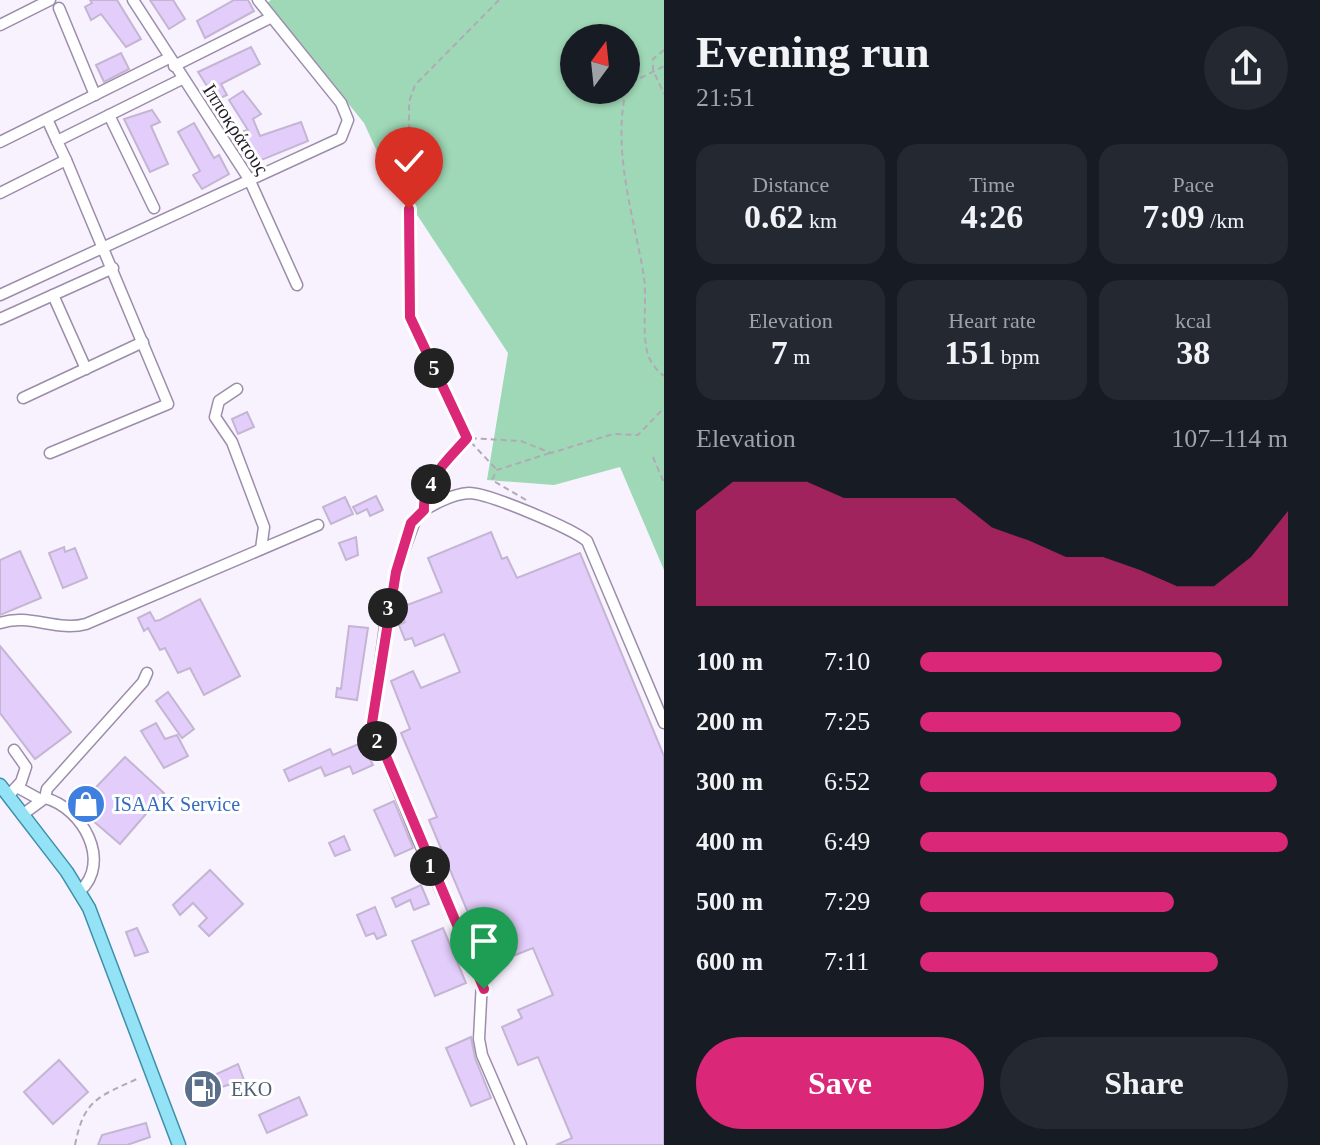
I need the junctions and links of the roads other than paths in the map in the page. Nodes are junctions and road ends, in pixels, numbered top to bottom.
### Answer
1 (50, 0) edge
2 (133, 0) edge
3 (258, 0) edge
4 (59, 8) dead end
5 (270, 18) junction
6 (1, 21) edge
7 (171, 62) junction
8 (182, 79) junction
9 (95, 95) junction
10 (109, 115) junction
11 (47, 119) junction
12 (57, 141) junction
13 (0, 142) edge
14 (66, 160) junction
15 (249, 179) junction
16 (0, 192) edge
17 (154, 208) dead end
18 (102, 247) junction
19 (113, 268) junction
20 (297, 285) dead end
21 (0, 295) edge
22 (53, 295) junction
23 (0, 319) edge
24 (143, 342) junction
25 (86, 369) junction
26 (237, 389) dead end
27 (23, 398) dead end
28 (50, 453) dead end
29 (318, 525) dead end
30 (261, 549) junction
31 (0, 623) edge
32 (147, 673) dead end
33 (664, 723) edge
34 (14, 750) dead end
35 (0, 785) edge
36 (13, 792) junction
37 (42, 798) junction
38 (22, 815) junction
39 (80, 891) junction
40 (179, 1145) edge
41 (521, 1145) edge

1 - 6 street
2 - 7 street, Ιπποκράτους
3 - 5 street
4 - 9 street
5 - 7 street
5 - 15 street
7 - 8 street, Ιπποκράτους
7 - 9 street
8 - 10 street
8 - 15 street, Ιπποκράτους
9 - 11 street
10 - 12 street
10 - 17 street
11 - 12 street
11 - 13 street
12 - 14 street
14 - 16 street
14 - 18 street
15 - 18 street
15 - 20 street, Ιπποκράτους
18 - 19 street
18 - 21 street
19 - 22 street
19 - 24 street
22 - 23 street
22 - 25 street
24 - 25 street
24 - 28 street
25 - 27 street
26 - 30 street
29 - 30 street
30 - 31 street
32 - 37 street
33 - 41 street
34 - 36 street
35 - 36 main road
36 - 37 street
36 - 38 main road
37 - 38 street
37 - 39 street
38 - 39 main road
39 - 40 main road

